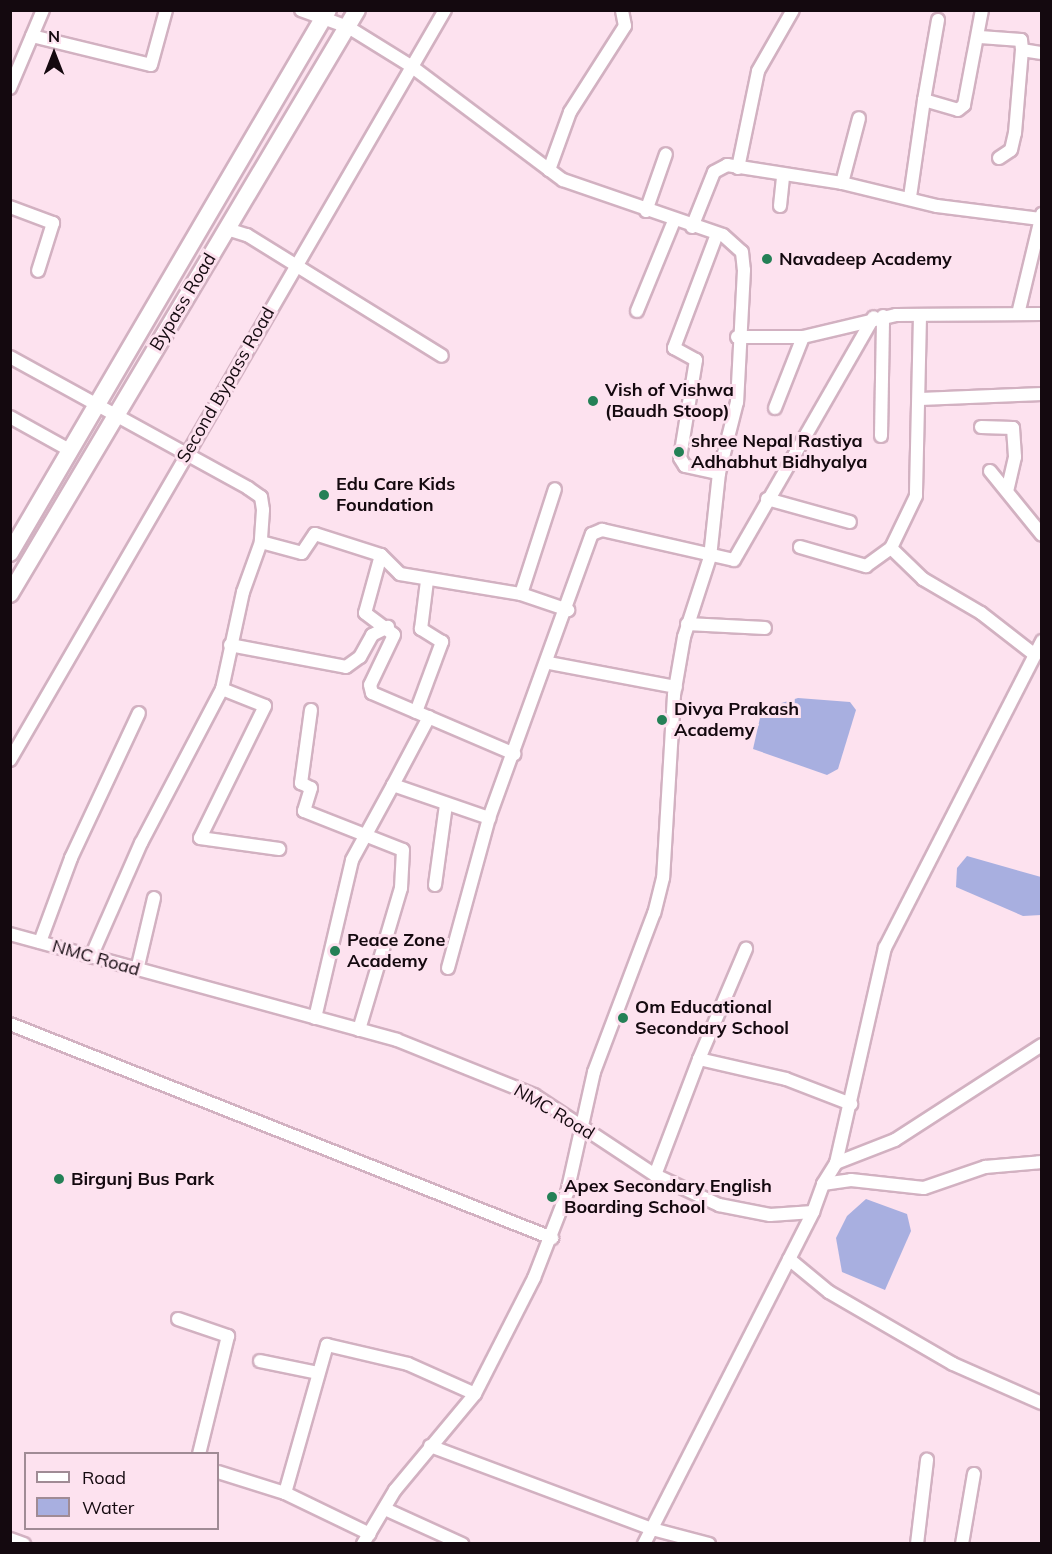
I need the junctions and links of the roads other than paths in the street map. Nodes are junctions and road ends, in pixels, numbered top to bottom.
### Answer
1 (43, 10) edge
2 (166, 10) edge
3 (301, 10) edge
4 (357, 10) edge
5 (445, 10) edge
6 (622, 10) edge
7 (793, 10) edge
8 (982, 10) edge
9 (326, 14) edge
10 (938, 20) dead end
11 (348, 27) junction
12 (32, 36) junction
13 (980, 37) junction
14 (1022, 50) junction
15 (1041, 53) edge
16 (411, 66) junction
17 (10, 88) edge
18 (924, 100) junction
19 (860, 118) dead end
20 (666, 154) dead end
21 (999, 158) dead end
22 (738, 168) junction
23 (549, 170) junction
24 (783, 175) junction
25 (842, 183) junction
26 (910, 197) junction
27 (780, 206) dead end
28 (10, 207) edge
29 (645, 211) junction
30 (1041, 216) edge
31 (674, 221) junction
32 (692, 227) junction
33 (227, 229) junction
34 (717, 234) junction
35 (295, 265) junction
36 (38, 271) dead end
37 (637, 311) dead end
38 (1018, 314) junction
39 (1041, 314) edge
40 (920, 316) junction
41 (878, 317) junction
42 (737, 337) junction
43 (803, 337) junction
44 (442, 356) dead end
45 (10, 357) edge
46 (1041, 394) edge
47 (920, 399) junction
48 (99, 404) junction
49 (775, 408) dead end
50 (115, 415) junction
51 (10, 417) edge
52 (981, 427) dead end
53 (881, 436) dead end
54 (71, 451) junction
55 (186, 454) junction
56 (990, 471) dead end
57 (719, 472) junction
58 (1008, 488) junction
59 (555, 489) dead end
60 (766, 499) junction
61 (850, 522) dead end
62 (1041, 535) edge
63 (261, 542) junction
64 (800, 548) dead end
65 (891, 548) junction
66 (10, 553) edge
67 (381, 555) junction
68 (710, 557) junction
69 (427, 581) junction
70 (10, 594) edge
71 (521, 594) junction
72 (568, 610) junction
73 (687, 624) junction
74 (388, 627) junction
75 (765, 628) dead end
76 (1041, 641) edge
77 (230, 645) junction
78 (1035, 655) junction
79 (549, 663) junction
80 (676, 687) junction
81 (222, 689) junction
82 (311, 710) dead end
83 (416, 712) junction
84 (139, 713) dead end
85 (429, 717) junction
86 (514, 754) junction
87 (10, 760) edge
88 (393, 786) junction
89 (446, 805) junction
90 (489, 818) junction
91 (363, 836) junction
92 (279, 849) dead end
93 (435, 885) dead end
94 (154, 898) dead end
95 (10, 934) edge
96 (40, 942) junction
97 (746, 950) dead end
98 (91, 957) junction
99 (448, 968) dead end
100 (137, 970) junction
101 (315, 1018) junction
102 (10, 1024) edge
103 (359, 1030) junction
104 (1041, 1045) edge
105 (699, 1059) junction
106 (851, 1104) junction
107 (582, 1128) junction
108 (1041, 1162) edge
109 (836, 1163) junction
110 (655, 1174) junction
111 (823, 1184) junction
112 (813, 1212) junction
113 (552, 1238) junction
114 (789, 1259) junction
115 (178, 1319) dead end
116 (261, 1361) dead end
117 (318, 1373) junction
118 (475, 1394) junction
119 (1041, 1403) edge
120 (429, 1446) junction
121 (199, 1452) edge
122 (927, 1460) dead end
123 (219, 1472) edge
124 (974, 1474) dead end
125 (285, 1493) junction
126 (385, 1509) junction
127 (652, 1529) junction
128 (10, 1539) edge
129 (367, 1539) edge
130 (24, 1544) edge
131 (462, 1544) edge
132 (644, 1544) edge
133 (710, 1544) edge
134 (917, 1544) edge
135 (962, 1544) edge

1 - 12 street
2 - 12 street
3 - 9 street
4 - 11 main road, Bypass Road
5 - 16 street, Second Bypass Road
6 - 23 street
7 - 22 street
8 - 13 street
9 - 11 street
9 - 48 main road, Bypass Road
10 - 18 street
11 - 16 street
11 - 33 main road, Bypass Road
12 - 17 street
13 - 14 street
13 - 18 street
14 - 15 street
14 - 21 street
16 - 23 street
16 - 35 street, Second Bypass Road
18 - 26 street
19 - 25 street
20 - 29 street
22 - 24 street
22 - 32 street
23 - 29 street
24 - 25 street
24 - 27 street
25 - 26 street
26 - 30 street
28 - 36 street
29 - 31 street
30 - 38 street
31 - 32 street
31 - 37 street
32 - 34 street
33 - 35 street
33 - 50 main road, Bypass Road
34 - 42 street
34 - 57 street
35 - 44 street
35 - 55 street, Second Bypass Road
38 - 39 street
38 - 40 street
40 - 41 street
40 - 47 street
41 - 43 street
41 - 53 street
41 - 60 street
42 - 43 street
42 - 57 street
43 - 49 street
45 - 48 street
46 - 47 street
47 - 65 street
48 - 50 street
48 - 54 main road, Bypass Road
50 - 55 street
50 - 70 main road, Bypass Road
51 - 54 street
52 - 58 street
54 - 66 main road, Bypass Road
55 - 63 street
55 - 87 street, Second Bypass Road
56 - 58 street
57 - 68 street
58 - 62 street
59 - 71 street
60 - 61 street
60 - 68 street
63 - 67 street
63 - 77 street
64 - 65 street
65 - 78 street
67 - 69 street
67 - 74 street
68 - 72 street
68 - 73 street
69 - 71 street
69 - 83 street
71 - 72 street
72 - 79 street
73 - 75 street
73 - 80 street
74 - 77 street
74 - 83 street
76 - 78 street
77 - 81 street
78 - 106 street
79 - 80 street
79 - 86 street
80 - 107 street
81 - 92 street
81 - 98 street
82 - 91 street
83 - 85 street
84 - 96 street
85 - 86 street
85 - 88 street
86 - 90 street
88 - 89 street
88 - 91 street
89 - 90 street
89 - 93 street
90 - 99 street
91 - 101 street
91 - 103 street
94 - 100 street
95 - 96 street, NMC Road
96 - 98 street, NMC Road
97 - 105 street
98 - 100 street, NMC Road
100 - 101 street, NMC Road
101 - 103 street, NMC Road
102 - 113 street
103 - 107 street, NMC Road
104 - 109 street
105 - 106 street
105 - 110 street
106 - 109 street
107 - 110 street, NMC Road
107 - 113 street
108 - 111 street
109 - 111 street
110 - 112 street, NMC Road
111 - 112 street
112 - 114 street
113 - 118 street
114 - 119 street
114 - 127 street
115 - 121 street
116 - 117 street
117 - 118 street
117 - 125 street
118 - 120 street
120 - 126 street
120 - 127 street
122 - 134 street
123 - 125 street
124 - 135 street
125 - 129 street
126 - 129 street
126 - 131 street
127 - 132 street
127 - 133 street
128 - 130 street

